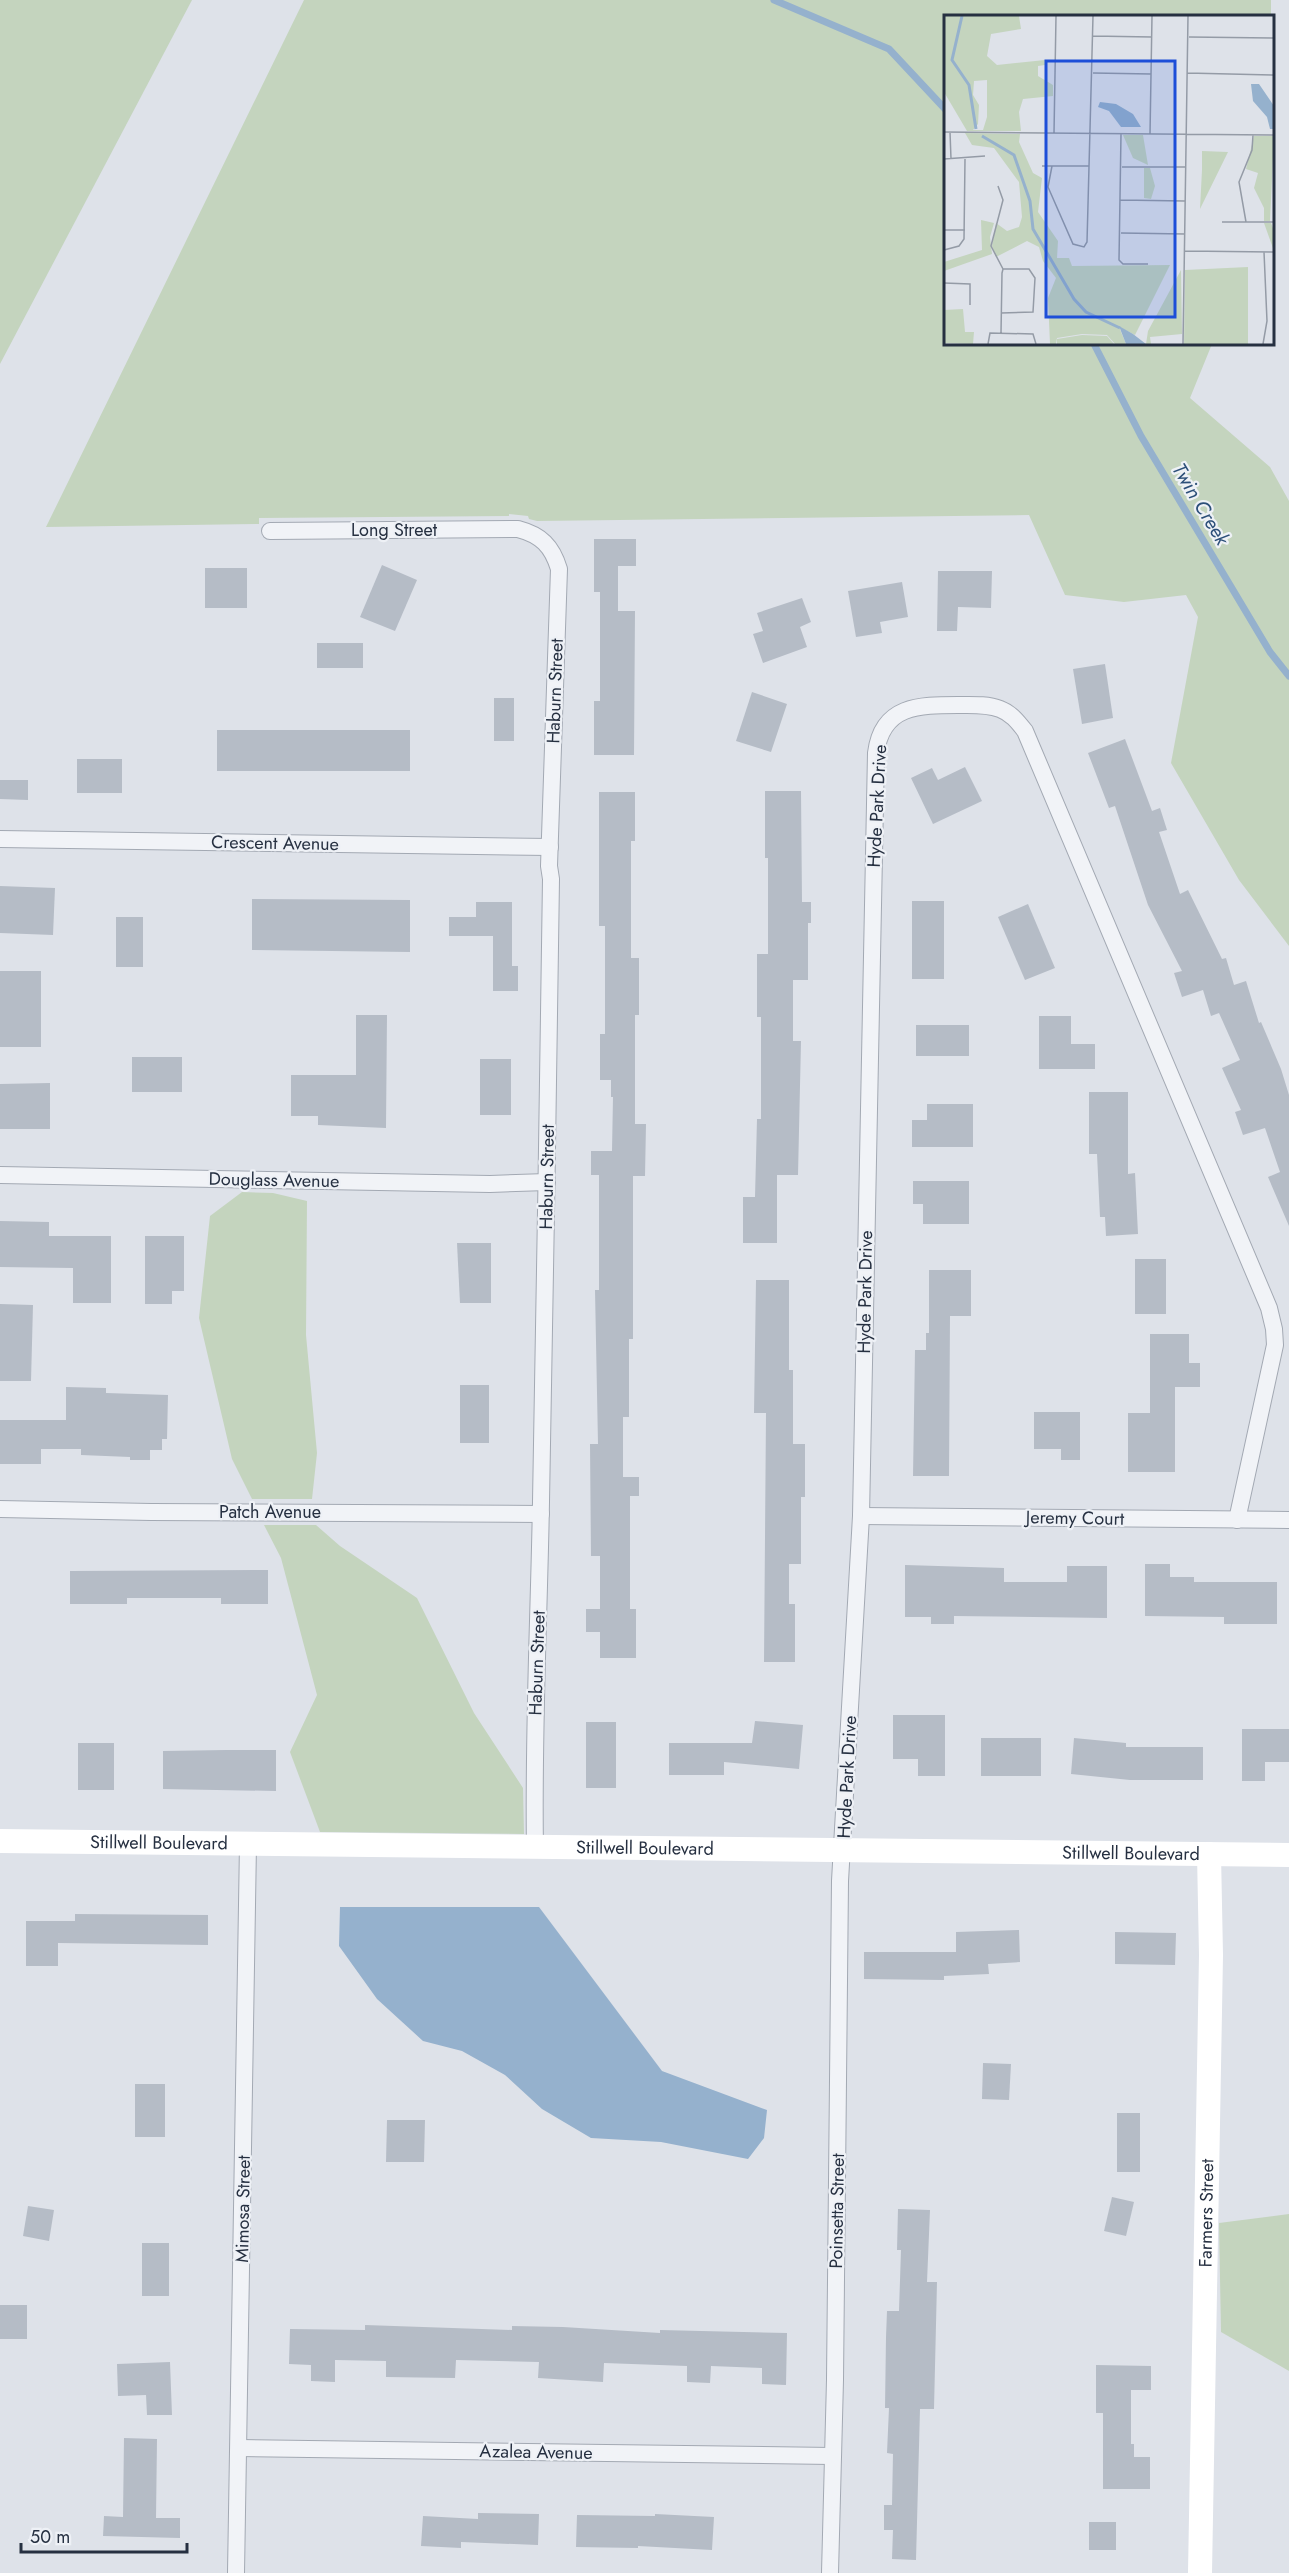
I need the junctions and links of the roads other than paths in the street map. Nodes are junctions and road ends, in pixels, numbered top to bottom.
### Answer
1 (518, 529) joint
2 (270, 531) dead end
3 (0, 839) edge
4 (550, 847) junction
5 (0, 1175) edge
6 (547, 1182) junction
7 (0, 1509) edge
8 (541, 1514) junction
9 (861, 1516) junction
10 (1237, 1520) junction
11 (1289, 1520) edge
12 (0, 1841) edge
13 (248, 1844) junction
14 (535, 1847) junction
15 (843, 1849) junction
16 (1209, 1854) junction
17 (1289, 1855) edge
18 (239, 2448) junction
19 (832, 2456) junction
20 (236, 2573) edge
21 (830, 2573) edge
22 (1200, 2573) edge

1 - 2 street, Long Street
1 - 4 street, Haburn Street
3 - 4 street, Crescent Avenue
4 - 6 street, Haburn Street
5 - 6 street, Douglass Avenue
6 - 8 street, Haburn Street
7 - 8 street, Patch Avenue
8 - 14 street, Haburn Street
9 - 10 street, Jeremy Court
9 - 10 street, Hyde Park Drive
9 - 15 street, Hyde Park Drive
10 - 11 street, Jeremy Court
12 - 13 street, Stillwell Boulevard
13 - 14 street, Stillwell Boulevard
13 - 18 street, Mimosa Street
14 - 15 street, Stillwell Boulevard
15 - 16 street, Stillwell Boulevard
15 - 19 street, Poinsetta Street
16 - 17 street, Stillwell Boulevard
16 - 22 street, Farmers Street
18 - 19 street, Azalea Avenue
18 - 20 street, Mimosa Street
19 - 21 street, Poinsetta Street

